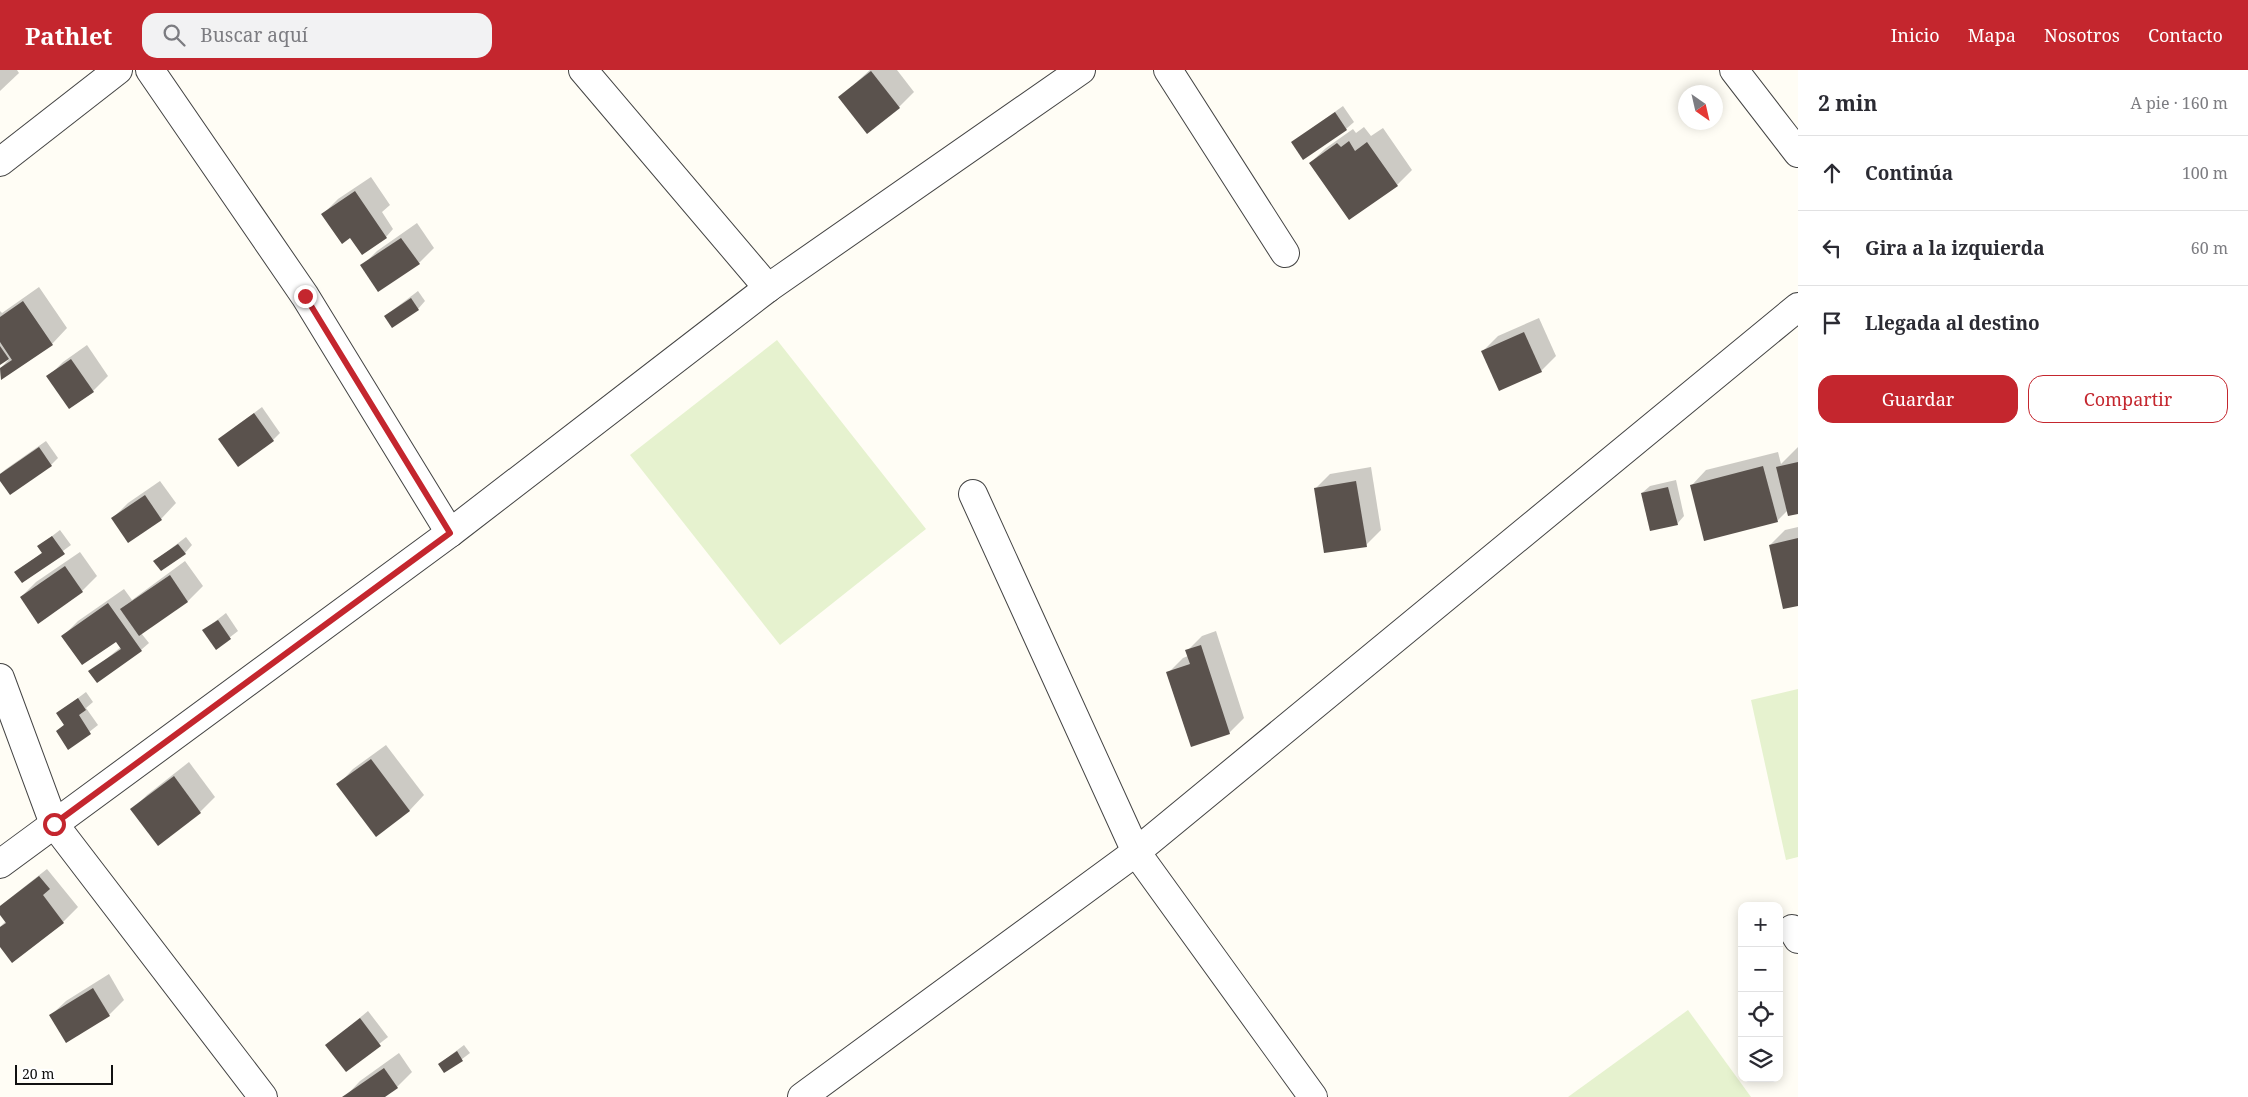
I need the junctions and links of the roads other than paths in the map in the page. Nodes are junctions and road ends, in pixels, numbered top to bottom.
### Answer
1 (118, 70) edge
2 (150, 70) edge
3 (583, 70) edge
4 (1081, 70) edge
5 (1168, 70) edge
6 (1734, 70) edge
7 (1798, 153) edge
8 (0, 162) edge
9 (1285, 253) dead end
10 (768, 288) junction
11 (1798, 307) edge
12 (973, 494) dead end
13 (450, 533) junction
14 (0, 678) edge
15 (54, 824) junction
16 (1136, 852) junction
17 (0, 864) edge
18 (811, 1095) edge
19 (263, 1097) edge
20 (1313, 1097) edge

1 - 8 street
2 - 13 street
3 - 10 street
4 - 10 street
5 - 9 street
6 - 7 street
10 - 13 street
11 - 16 street
12 - 16 street
13 - 15 street
14 - 15 street
15 - 17 street
15 - 19 street
16 - 18 street
16 - 20 street

